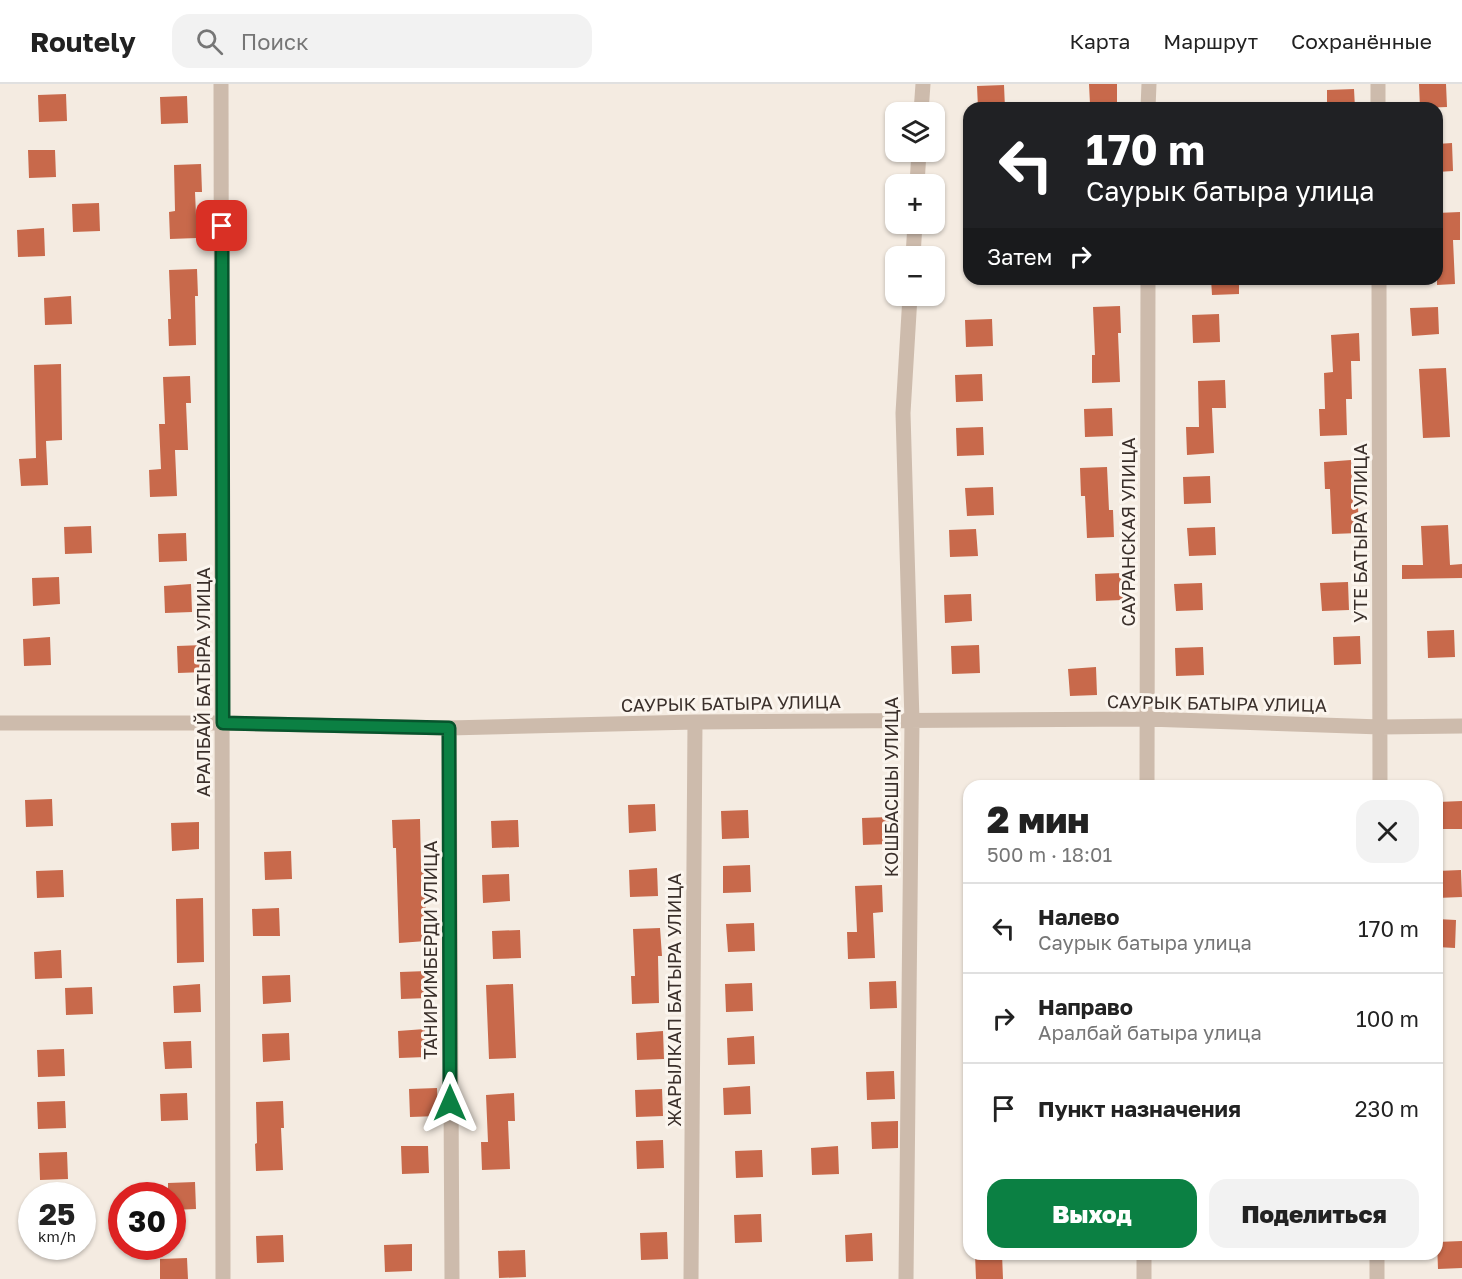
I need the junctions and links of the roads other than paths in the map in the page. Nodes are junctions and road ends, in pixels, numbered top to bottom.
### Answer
1 (221, 84) edge
2 (923, 84) edge
3 (1149, 84) edge
4 (1378, 84) edge
5 (922, 102) edge
6 (1148, 102) edge
7 (1378, 102) edge
8 (1148, 285) edge
9 (1379, 285) edge
10 (909, 306) edge
11 (1147, 719) junction
12 (912, 721) junction
13 (695, 722) junction
14 (0, 723) edge
15 (223, 723) junction
16 (1462, 726) edge
17 (1381, 727) junction
18 (449, 728) junction
19 (1147, 780) edge
20 (1380, 780) edge
21 (1144, 1260) edge
22 (1377, 1260) edge
23 (223, 1279) edge
24 (452, 1279) edge
25 (691, 1279) edge
26 (906, 1279) edge
27 (1144, 1279) edge
28 (1377, 1279) edge

1 - 15 street, АРАЛБАЙ БАТЫРА УЛИЦА
2 - 5 street
3 - 6 street
4 - 7 street
8 - 11 street, САУРАНСКАЯ УЛИЦА
9 - 17 street, УТЕ БАТЫРА УЛИЦА
10 - 12 street, КОШБАСШЫ УЛИЦА
11 - 12 street, САУРЫК БАТЫРА УЛИЦА
11 - 17 street, САУРЫК БАТЫРА УЛИЦА
11 - 19 street, САУРАНСКАЯ УЛИЦА
12 - 13 street, САУРЫК БАТЫРА УЛИЦА
12 - 26 street, КОШБАСШЫ УЛИЦА
13 - 18 street, САУРЫК БАТЫРА УЛИЦА
13 - 25 street, ЖАРЫЛКАП БАТЫРА УЛИЦА
14 - 15 street, САУРЫК БАТЫРА УЛИЦА
15 - 18 street, САУРЫК БАТЫРА УЛИЦА
15 - 23 street, АРАЛБАЙ БАТЫРА УЛИЦА
16 - 17 street, САУРЫК БАТЫРА УЛИЦА
17 - 20 street, УТЕ БАТЫРА УЛИЦА
18 - 24 street, ТАНИРИМБЕРДИ УЛИЦА
21 - 27 street
22 - 28 street

